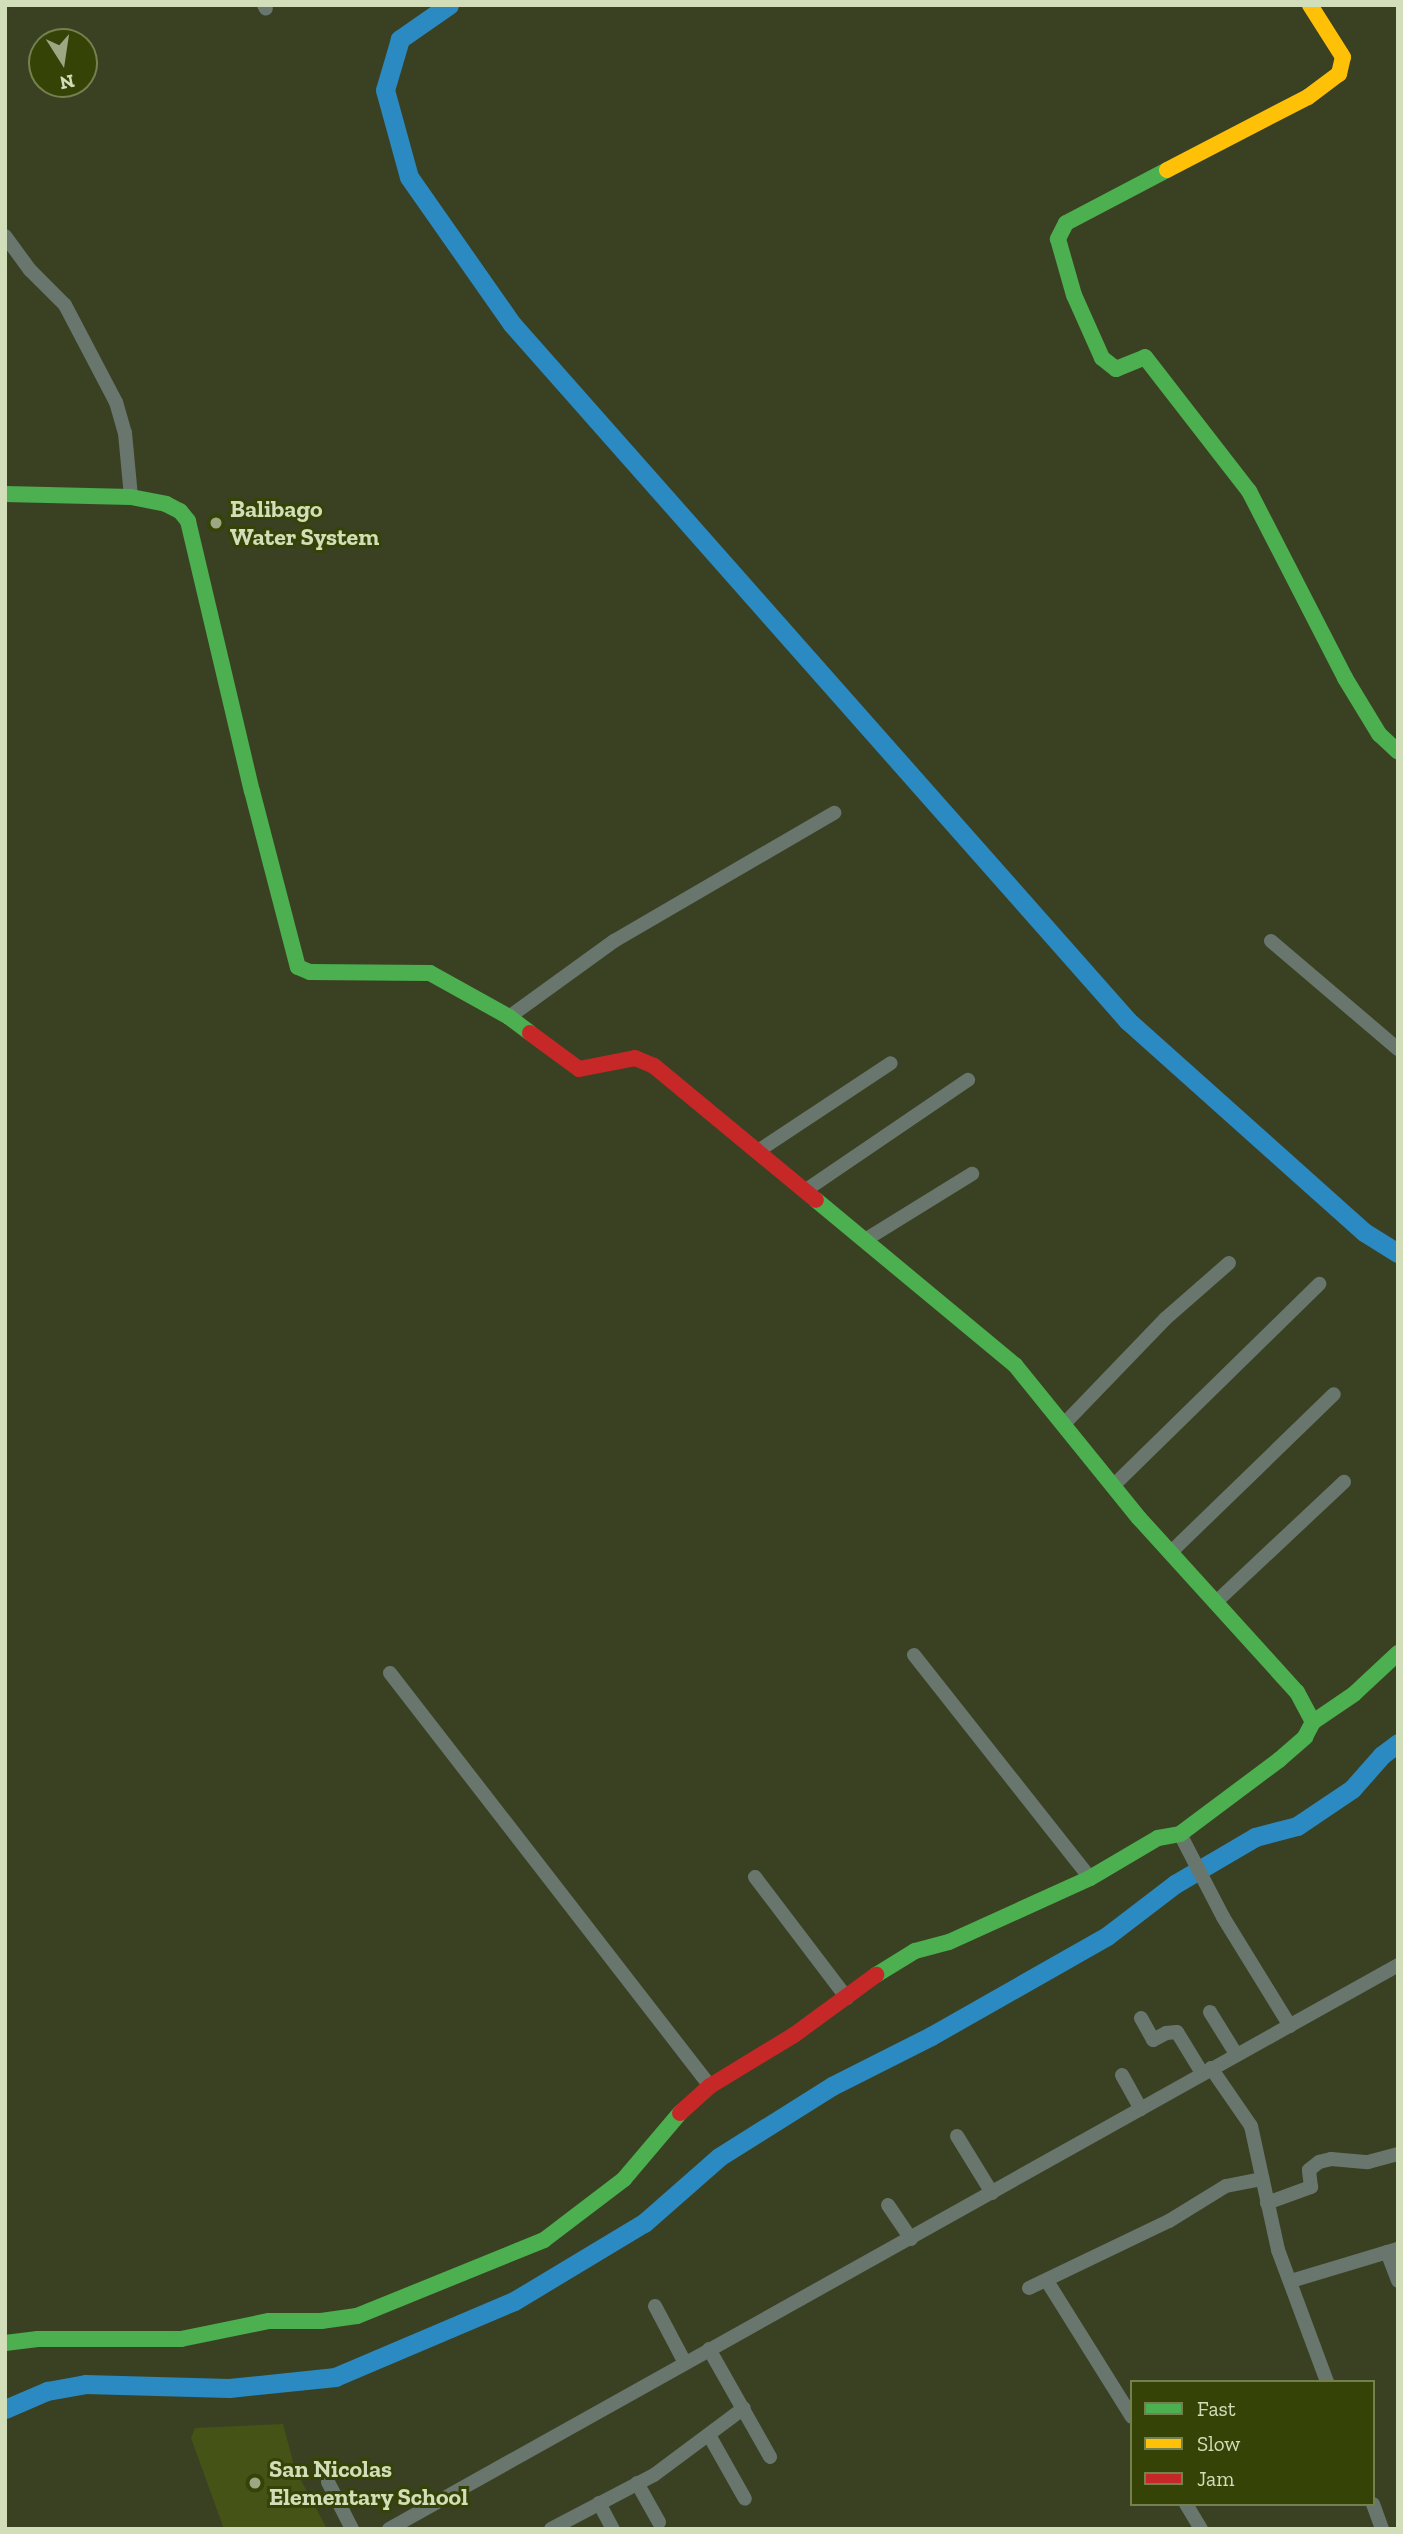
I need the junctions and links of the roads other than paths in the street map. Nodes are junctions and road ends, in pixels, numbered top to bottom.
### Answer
1 (1310, 5) edge
2 (5, 236) edge
3 (5, 494) edge
4 (131, 497) junction
5 (1398, 752) edge
6 (834, 813) dead end
7 (1270, 941) dead end
8 (509, 1017) junction
9 (1398, 1049) edge
10 (891, 1063) dead end
11 (968, 1080) dead end
12 (758, 1151) junction
13 (972, 1174) dead end
14 (806, 1190) junction
15 (865, 1240) junction
16 (1229, 1263) dead end
17 (1319, 1284) dead end
18 (1334, 1394) dead end
19 (1064, 1424) junction
20 (1344, 1482) dead end
21 (1113, 1486) junction
22 (1170, 1553) junction
23 (1215, 1602) junction
24 (1398, 1653) edge
25 (914, 1655) dead end
26 (390, 1673) dead end
27 (1313, 1722) junction
28 (1180, 1834) junction
29 (755, 1877) dead end
30 (1090, 1878) junction
31 (1398, 1965) edge
32 (848, 1998) junction
33 (1210, 2011) dead end
34 (1141, 2018) dead end
35 (1290, 2026) junction
36 (1236, 2054) junction
37 (1207, 2070) junction
38 (1122, 2075) dead end
39 (709, 2086) junction
40 (1141, 2109) junction
41 (957, 2136) dead end
42 (1398, 2154) edge
43 (1262, 2179) junction
44 (992, 2193) junction
45 (1267, 2203) junction
46 (888, 2205) dead end
47 (911, 2239) junction
48 (1392, 2251) edge
49 (1047, 2281) junction
50 (1291, 2281) junction
51 (1398, 2281) edge
52 (1029, 2288) dead end
53 (656, 2306) dead end
54 (5, 2343) edge
55 (709, 2349) junction
56 (685, 2363) junction
57 (1326, 2380) edge
58 (744, 2408) junction
59 (1130, 2414) edge
60 (709, 2435) junction
61 (770, 2457) dead end
62 (328, 2482) dead end
63 (637, 2483) junction
64 (745, 2499) dead end
65 (599, 2503) junction
66 (1187, 2506) edge
67 (1374, 2506) edge
68 (659, 2522) dead end
69 (567, 2525) edge
70 (352, 2529) edge
71 (389, 2529) edge
72 (551, 2529) edge
73 (613, 2529) edge
74 (1201, 2529) edge
75 (1382, 2529) edge

1 - 5 street
2 - 4 street
3 - 4 street
4 - 8 street
6 - 8 street
7 - 9 street
8 - 12 street
10 - 12 street
11 - 14 street
12 - 14 street
13 - 15 street
14 - 15 street
15 - 19 street
16 - 19 street
17 - 21 street
18 - 22 street
19 - 21 street
20 - 23 street
21 - 22 street
22 - 23 street
23 - 27 street
24 - 27 street
25 - 30 street
26 - 39 street
27 - 28 street
28 - 30 street
28 - 35 street
29 - 32 street
30 - 32 street
31 - 35 street
32 - 39 street
33 - 36 street
34 - 37 street
35 - 36 street
36 - 37 street
37 - 40 street
37 - 43 street
38 - 40 street
39 - 54 street
40 - 44 street
41 - 44 street
42 - 45 street
43 - 45 street
43 - 49 street
44 - 47 street
45 - 50 street
46 - 47 street
47 - 55 street
48 - 50 street
48 - 51 street
49 - 52 street
49 - 59 street
50 - 57 street
53 - 56 street
55 - 56 street
55 - 58 street
56 - 71 street
58 - 60 street
58 - 61 street
60 - 63 street
60 - 64 street
62 - 70 street
63 - 65 street
63 - 68 street
65 - 69 street
65 - 73 street
66 - 74 street
67 - 75 street
69 - 72 street

